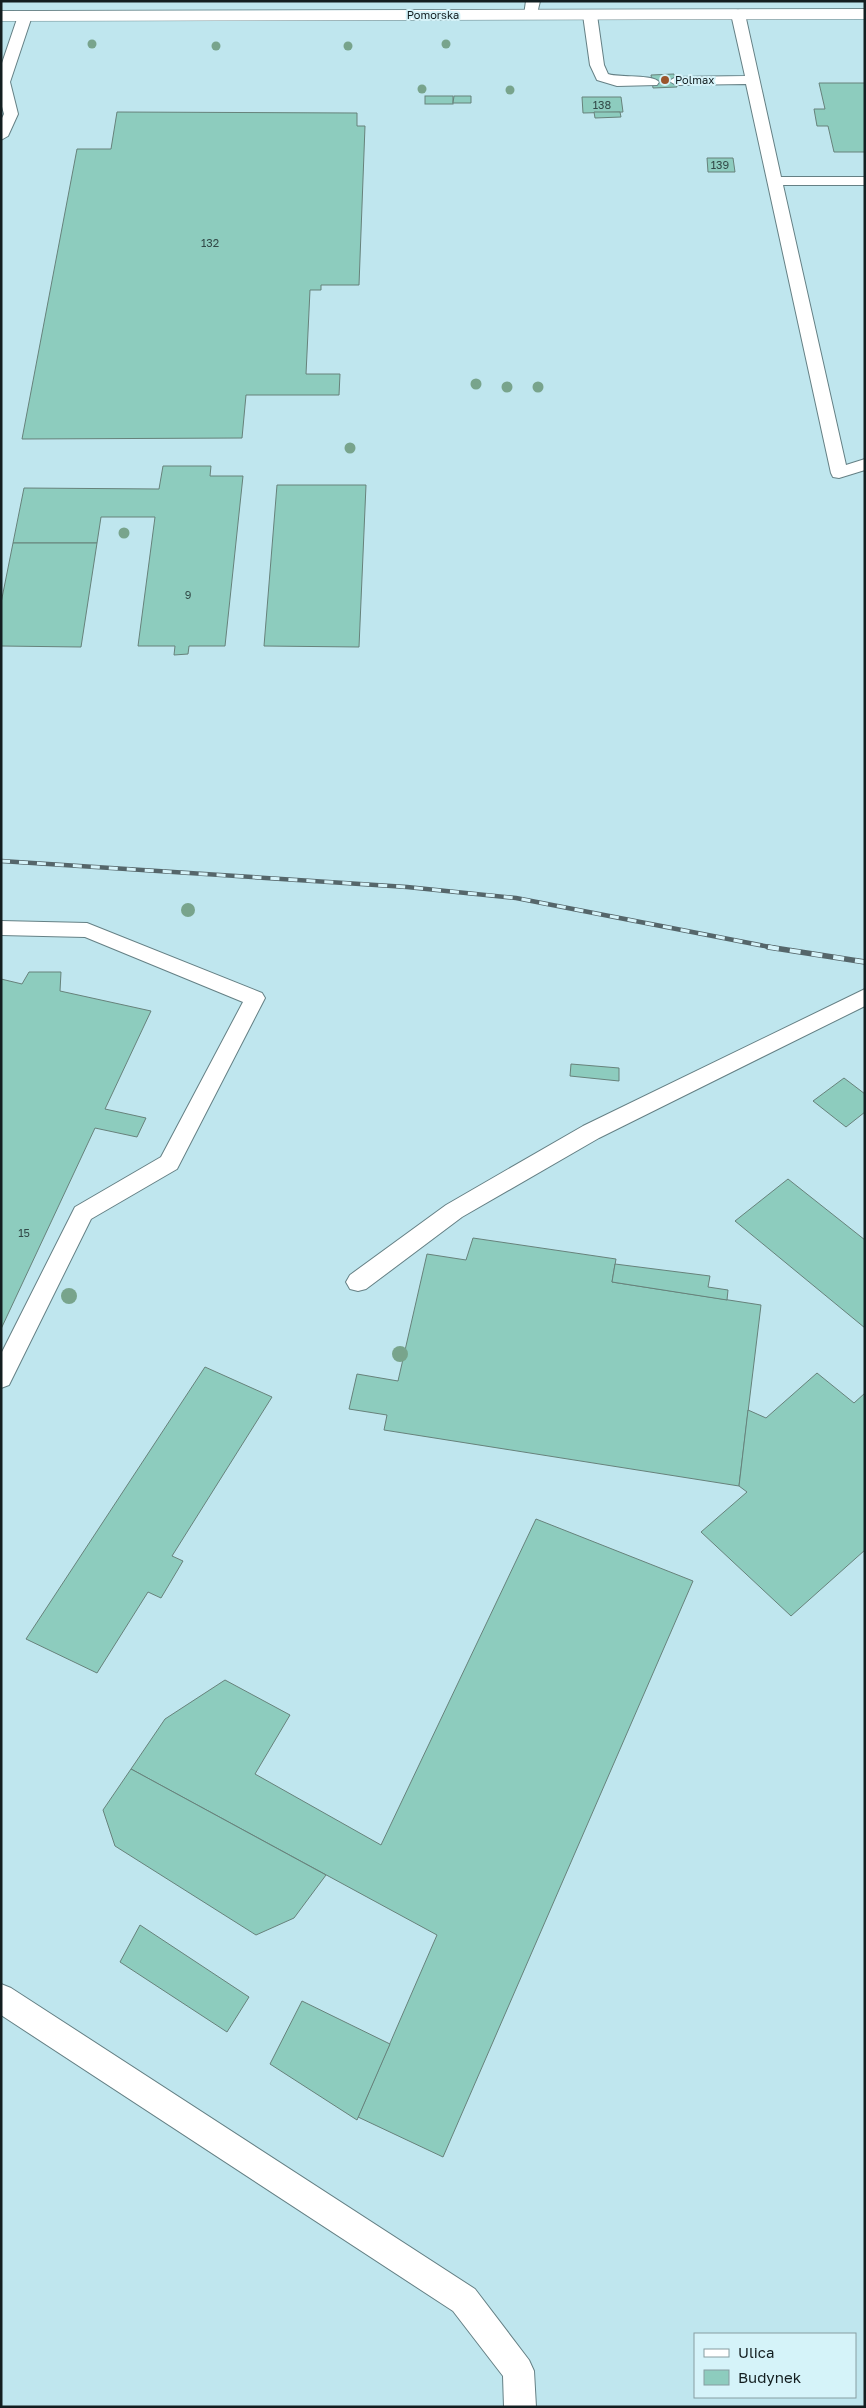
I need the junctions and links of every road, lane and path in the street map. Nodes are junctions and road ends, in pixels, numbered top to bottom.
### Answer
1 (532, 8) edge
2 (738, 14) junction
3 (865, 14) edge
4 (590, 15) junction
5 (1, 16) edge
6 (25, 16) junction
7 (753, 80) junction
8 (676, 81) dead end
9 (652, 82) dead end
10 (1, 136) edge
11 (776, 181) junction
12 (865, 181) edge
13 (865, 464) edge
14 (1, 928) edge
15 (865, 997) edge
16 (358, 1282) dead end
17 (1, 1378) edge
18 (1, 1998) edge
19 (520, 2407) edge

1 - 4 street, Pomorska
1 - 6 street, Pomorska
2 - 3 street, Pomorska
2 - 4 street, Pomorska
2 - 7 lane
4 - 9 lane
5 - 6 street, Pomorska
6 - 10 lane
7 - 8 lane
7 - 11 lane
11 - 12 lane
11 - 13 lane
14 - 17 lane
15 - 16 lane
18 - 19 lane

